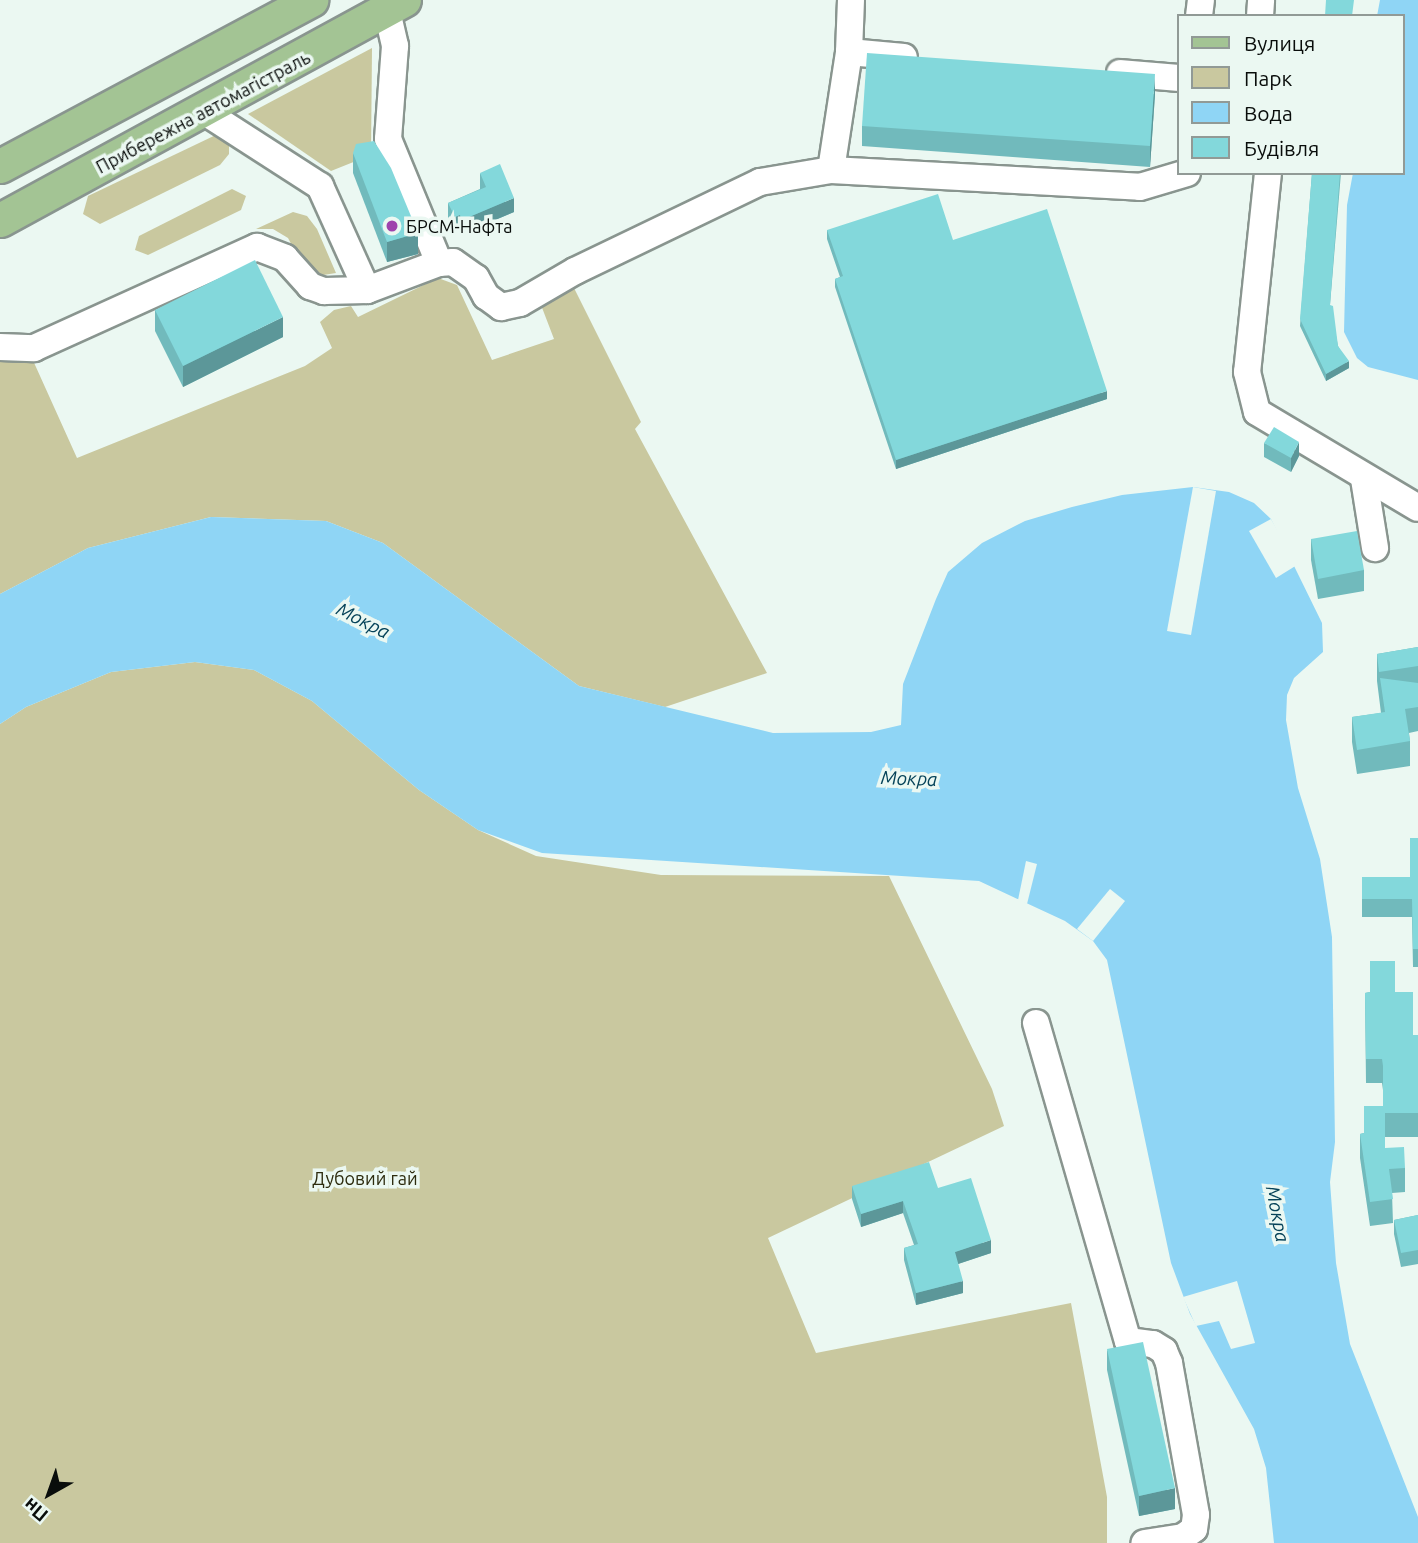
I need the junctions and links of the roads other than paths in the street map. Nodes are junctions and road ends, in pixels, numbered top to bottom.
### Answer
1 (311, 0) edge
2 (851, 0) edge
3 (396, 6) edge
4 (849, 52) junction
5 (932, 59) edge
6 (1096, 71) edge
7 (1176, 78) edge
8 (205, 112) junction
9 (0, 166) edge
10 (831, 170) junction
11 (1180, 175) edge
12 (1268, 175) edge
13 (0, 220) edge
14 (439, 263) junction
15 (367, 290) junction
16 (0, 347) edge
17 (1364, 479) junction
18 (1418, 508) edge
19 (1375, 548) dead end
20 (1036, 1023) dead end
21 (1144, 1543) edge

1 - 9 main road
2 - 4 street
3 - 8 main road, Прибережна автомагістраль
3 - 14 street
4 - 5 street
4 - 10 street
6 - 7 street
8 - 13 main road, Прибережна автомагістраль
8 - 15 street
10 - 11 street
10 - 14 street
12 - 17 street
14 - 15 street
15 - 16 street
17 - 18 street
17 - 19 street
20 - 21 street

